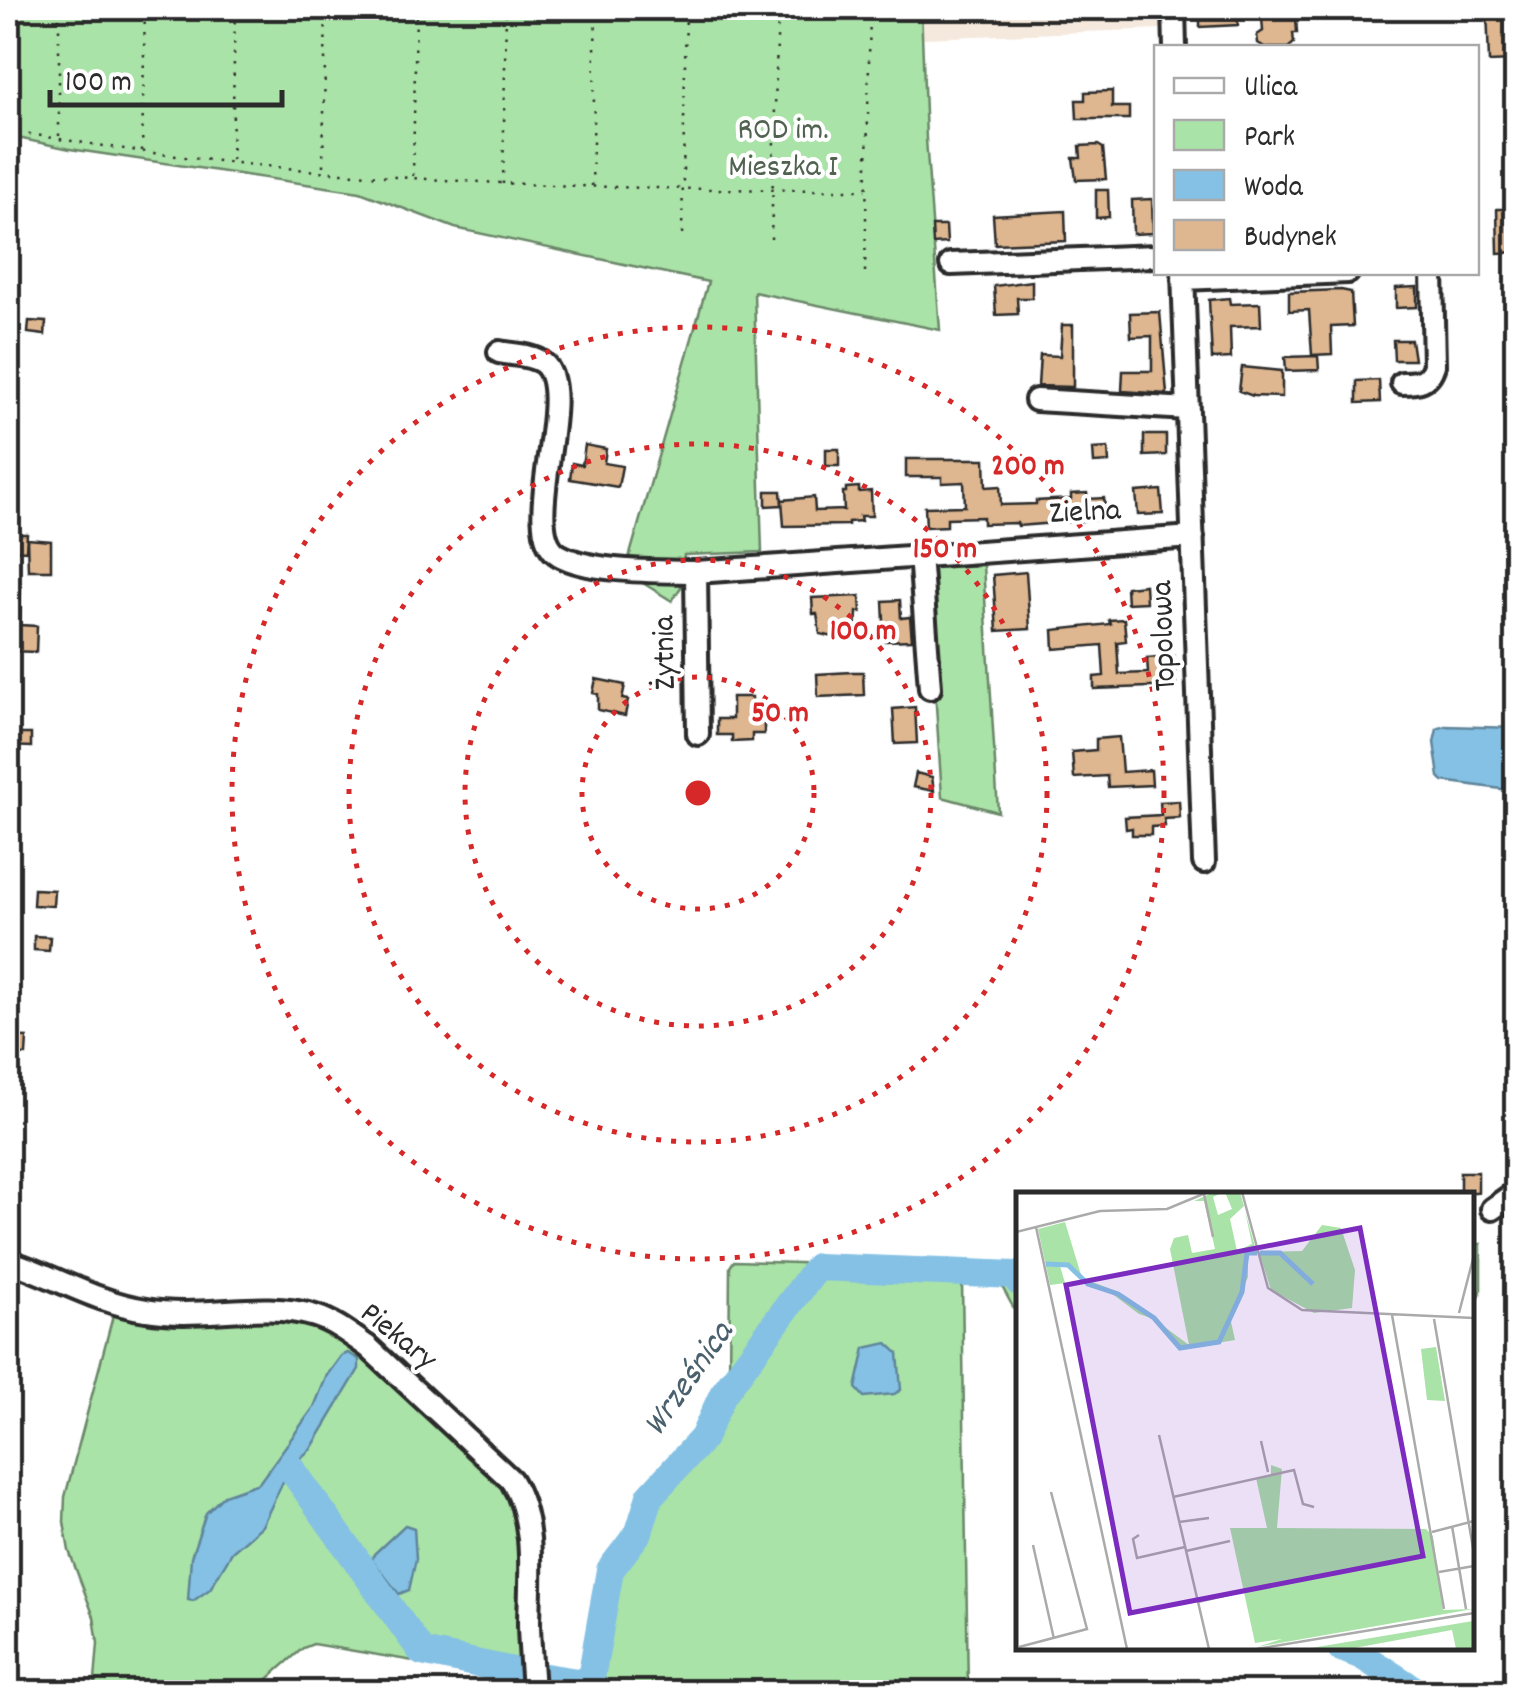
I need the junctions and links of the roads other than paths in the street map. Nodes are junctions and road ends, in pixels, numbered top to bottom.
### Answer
1 (1174, 8) edge
2 (1175, 45) edge
3 (1154, 256) edge
4 (951, 264) dead end
5 (1224, 275) edge
6 (1432, 275) edge
7 (1183, 276) edge
8 (498, 352) dead end
9 (1402, 383) dead end
10 (1036, 400) dead end
11 (1188, 408) junction
12 (1193, 537) junction
13 (920, 554) junction
14 (696, 572) junction
15 (930, 688) dead end
16 (698, 734) dead end
17 (1204, 862) dead end
18 (1516, 1192) edge
19 (1492, 1209) dead end
20 (8, 1261) edge
21 (533, 1692) edge

1 - 2 street
3 - 4 street
5 - 7 street, Topolowa
6 - 9 street
7 - 11 street, Topolowa
8 - 14 street, Zielna
10 - 11 street
11 - 12 street, Topolowa
12 - 13 street, Zielna
12 - 17 street, Topolowa
13 - 14 street, Zielna
13 - 15 street
14 - 16 street, Żytnia
18 - 19 street
20 - 21 street, Piekary

